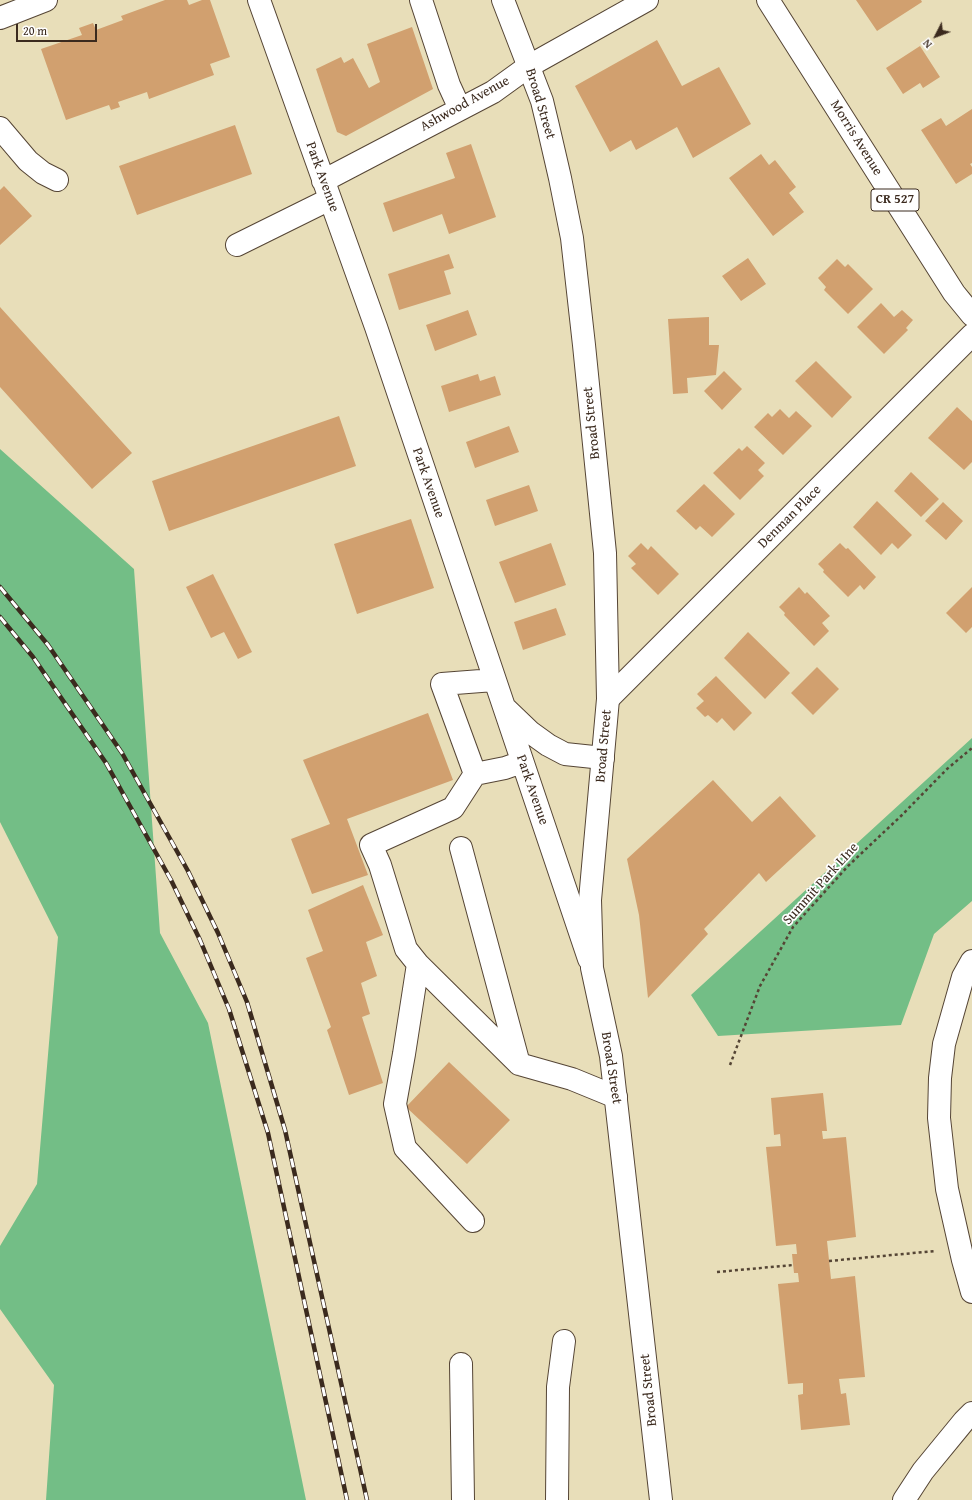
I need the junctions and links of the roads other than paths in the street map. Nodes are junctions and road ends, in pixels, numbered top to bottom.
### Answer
1 (46, 0) edge
2 (258, 0) edge
3 (421, 0) edge
4 (503, 0) edge
5 (647, 0) edge
6 (768, 0) edge
7 (0, 18) edge
8 (529, 66) junction
9 (460, 109) junction
10 (0, 128) edge
11 (57, 180) dead end
12 (327, 190) junction
13 (237, 245) dead end
14 (972, 315) edge
15 (972, 335) edge
16 (494, 680) junction
17 (608, 699) junction
18 (503, 706) junction
19 (603, 758) junction
20 (522, 762) junction
21 (475, 774) junction
22 (461, 848) dead end
23 (972, 961) edge
24 (418, 964) junction
25 (592, 968) junction
26 (518, 1064) junction
27 (616, 1097) junction
28 (473, 1221) dead end
29 (972, 1292) edge
30 (564, 1341) dead end
31 (461, 1364) dead end
32 (972, 1413) edge
33 (463, 1500) edge
34 (557, 1500) edge
35 (661, 1500) edge
36 (904, 1500) edge

1 - 7 street
2 - 12 street, Park Avenue
3 - 9 street
4 - 8 street, Broad Street
5 - 8 street, Ashwood Avenue
6 - 14 street, Morris Avenue / CR 527
8 - 9 street, Ashwood Avenue
8 - 17 street, Broad Street
9 - 12 street, Ashwood Avenue
10 - 11 street
12 - 13 street, Ashwood Avenue
12 - 16 street, Park Avenue
15 - 17 street, Denman Place
16 - 18 street, Park Avenue
16 - 21 street
17 - 19 street, Broad Street
18 - 19 street
18 - 20 street, Park Avenue
19 - 25 street, Broad Street
20 - 21 street
20 - 25 street, Park Avenue
21 - 24 street
22 - 26 street
23 - 29 street
24 - 26 street
24 - 28 street
25 - 27 street, Broad Street
26 - 27 street
27 - 35 street, Broad Street
30 - 34 street
31 - 33 street
32 - 36 street

